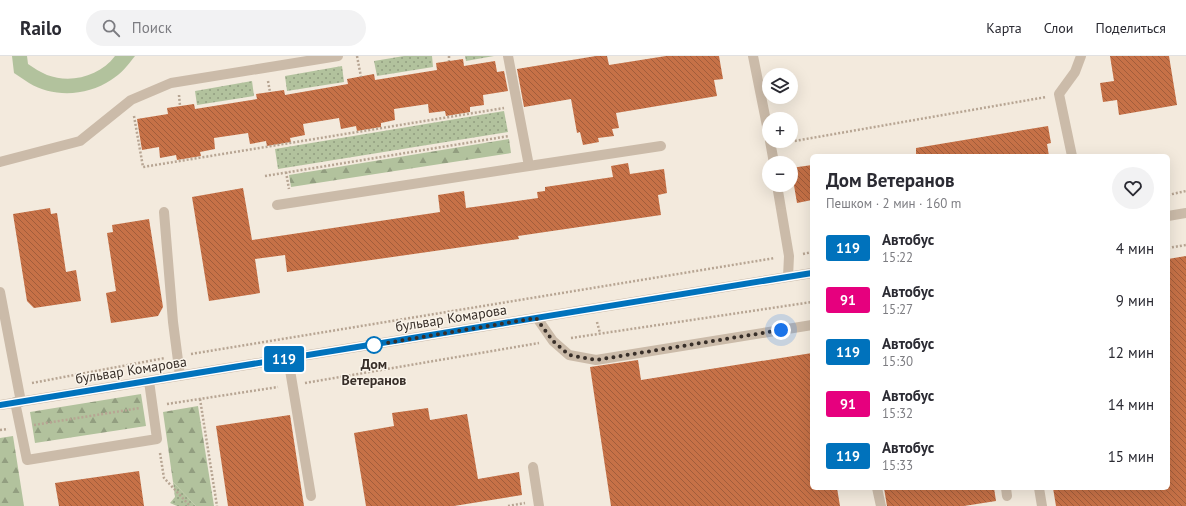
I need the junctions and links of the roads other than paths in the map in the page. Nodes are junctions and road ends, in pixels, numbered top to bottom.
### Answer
1 (338, 56) edge
2 (508, 56) edge
3 (753, 56) edge
4 (1072, 56) edge
5 (1081, 56) edge
6 (1075, 72) junction
7 (764, 112) edge
8 (661, 146) dead end
9 (1072, 154) edge
10 (0, 162) edge
11 (529, 166) junction
12 (778, 192) edge
13 (277, 205) dead end
14 (164, 212) dead end
15 (1186, 213) edge
16 (1170, 216) edge
17 (810, 273) edge
18 (788, 277) junction
19 (0, 292) edge
20 (536, 318) junction
21 (810, 325) edge
22 (288, 358) junction
23 (180, 376) junction
24 (149, 381) junction
25 (18, 402) junction
26 (0, 405) edge
27 (533, 467) dead end
28 (877, 490) edge
29 (1039, 490) edge
30 (311, 496) dead end
31 (539, 506) edge
32 (881, 506) edge
33 (1042, 506) edge

1 - 10 street
2 - 11 street
3 - 7 street
4 - 6 street
5 - 6 street
6 - 9 street
8 - 11 street
11 - 13 street
12 - 18 street
14 - 23 street
15 - 16 street
17 - 18 street, бульвар Комарова
18 - 20 street, бульвар Комарова
19 - 25 street
20 - 21 street
20 - 22 street, бульвар Комарова
22 - 23 street, бульвар Комарова
22 - 30 street
23 - 24 street, бульвар Комарова
24 - 25 street, бульвар Комарова
24 - 25 street
25 - 26 street, бульвар Комарова
27 - 31 street
28 - 32 street
29 - 33 street

